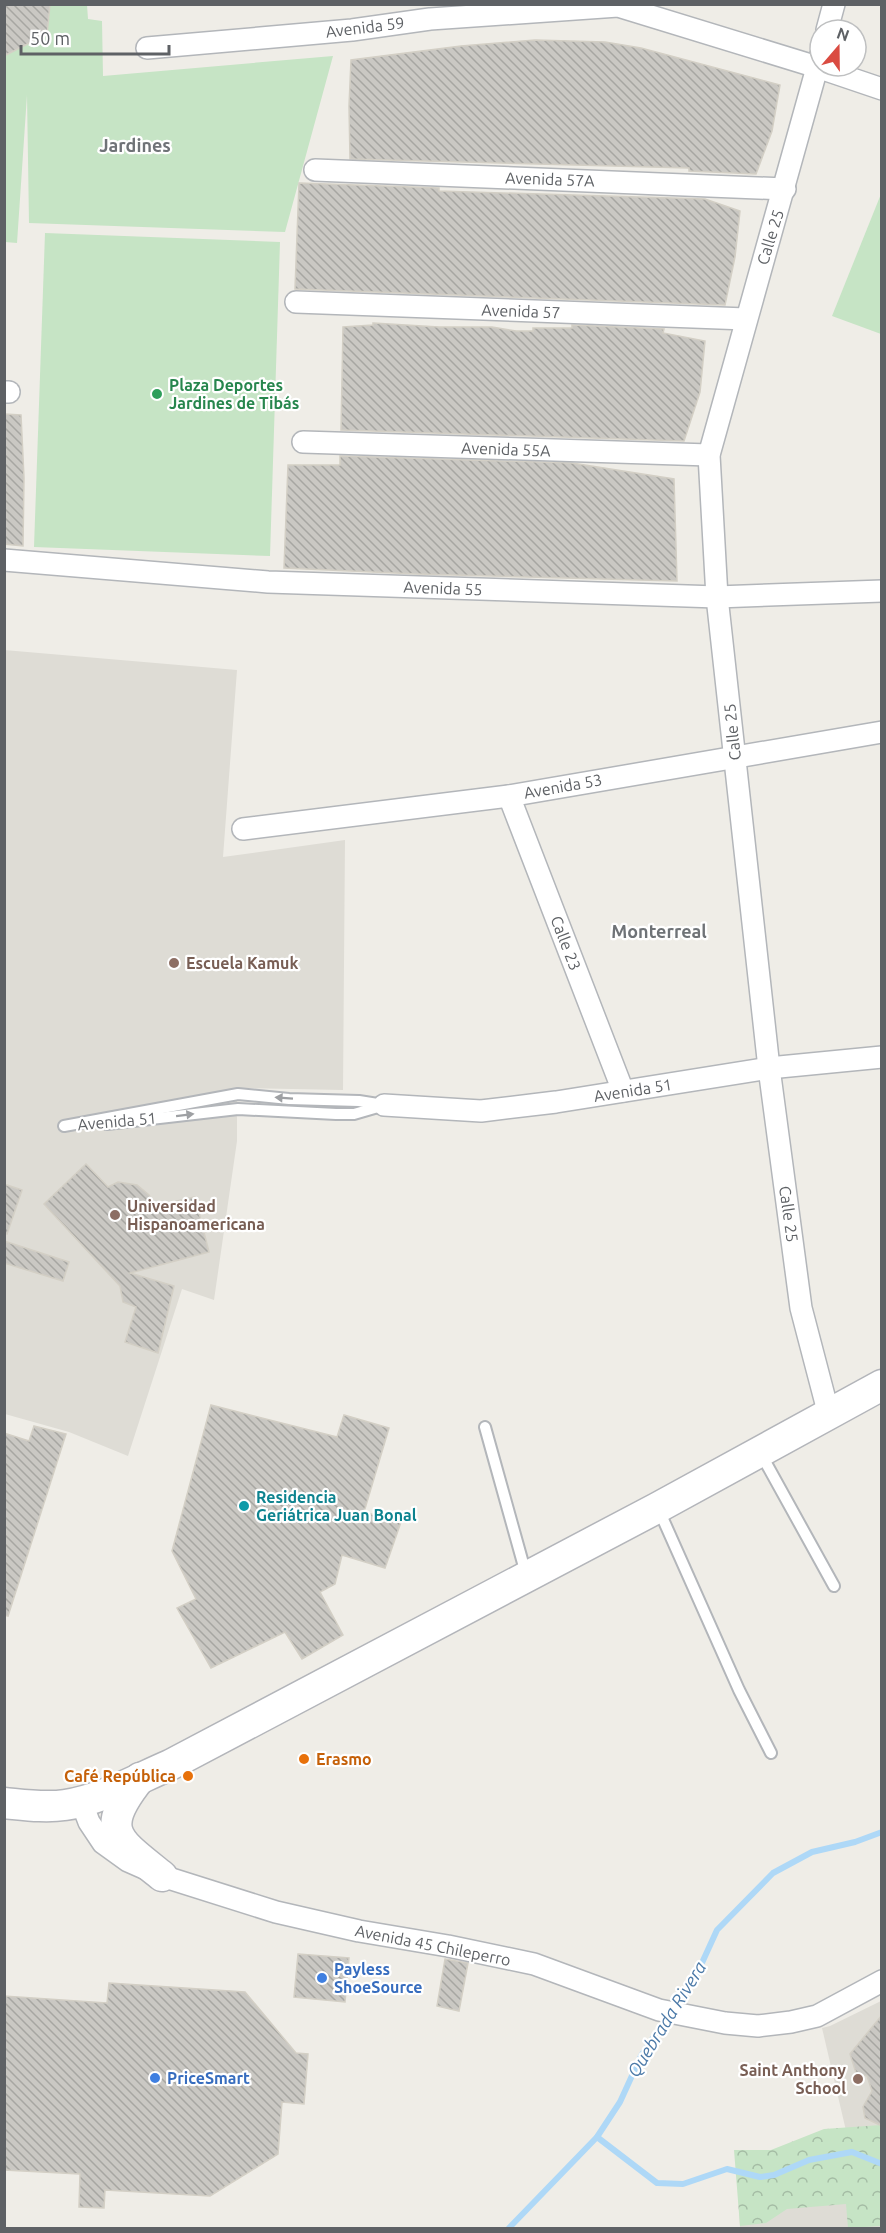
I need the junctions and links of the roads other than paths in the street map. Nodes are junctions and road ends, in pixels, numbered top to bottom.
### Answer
1 (615, 5) edge
2 (430, 12) edge
3 (147, 48) dead end
4 (808, 59) edge
5 (815, 78) edge
6 (856, 78) edge
7 (882, 89) edge
8 (315, 170) dead end
9 (784, 189) junction
10 (296, 302) dead end
11 (746, 319) junction
12 (303, 442) dead end
13 (709, 455) junction
14 (4, 560) edge
15 (882, 591) edge
16 (717, 597) junction
17 (882, 732) edge
18 (735, 756) junction
19 (509, 796) junction
20 (243, 829) dead end
21 (882, 1057) edge
22 (770, 1068) junction
23 (623, 1091) junction
24 (307, 1099) junction
25 (384, 1106) junction
26 (306, 1114) junction
27 (882, 1384) edge
28 (829, 1414) junction
29 (485, 1426) dead end
30 (760, 1452) junction
31 (657, 1508) junction
32 (527, 1577) junction
33 (834, 1586) dead end
34 (771, 1753) dead end
35 (140, 1778) junction
36 (81, 1801) junction
37 (4, 1803) edge
38 (162, 1876) junction
39 (882, 1981) edge

1 - 2 street, Avenida 59
1 - 4 street, Avenida 59
2 - 3 street, Avenida 59
5 - 9 street, Calle 25
6 - 7 street, Avenida 59
8 - 9 street, Avenida 57A
9 - 11 street, Calle 25
10 - 11 street, Avenida 57
11 - 13 street, Calle 25
12 - 13 street, Avenida 55A
13 - 16 street, Calle 25
14 - 16 street, Avenida 55
15 - 16 street, Avenida 55
16 - 18 street, Calle 25
17 - 18 street, Avenida 53
18 - 19 street, Avenida 53
18 - 22 street, Calle 25
19 - 20 street, Avenida 53
19 - 23 street, Calle 23
21 - 22 street, Avenida 51
22 - 23 street, Avenida 51
22 - 28 street, Calle 25
23 - 25 street, Avenida 51
24 - 25 lane, Avenida 51
24 - 26 lane
24 -> 26 lane, Avenida 51
25 - 26 lane, Avenida 51
27 - 28 main road
28 - 30 main road
29 - 32 lane
30 - 31 main road
30 - 33 lane
31 - 32 main road
31 - 34 lane
32 - 35 main road
35 - 36 main road
35 - 38 main road
36 - 37 main road
36 - 38 street, Avenida 45 Chileperro
38 - 39 street, Avenida 45 Chileperro

